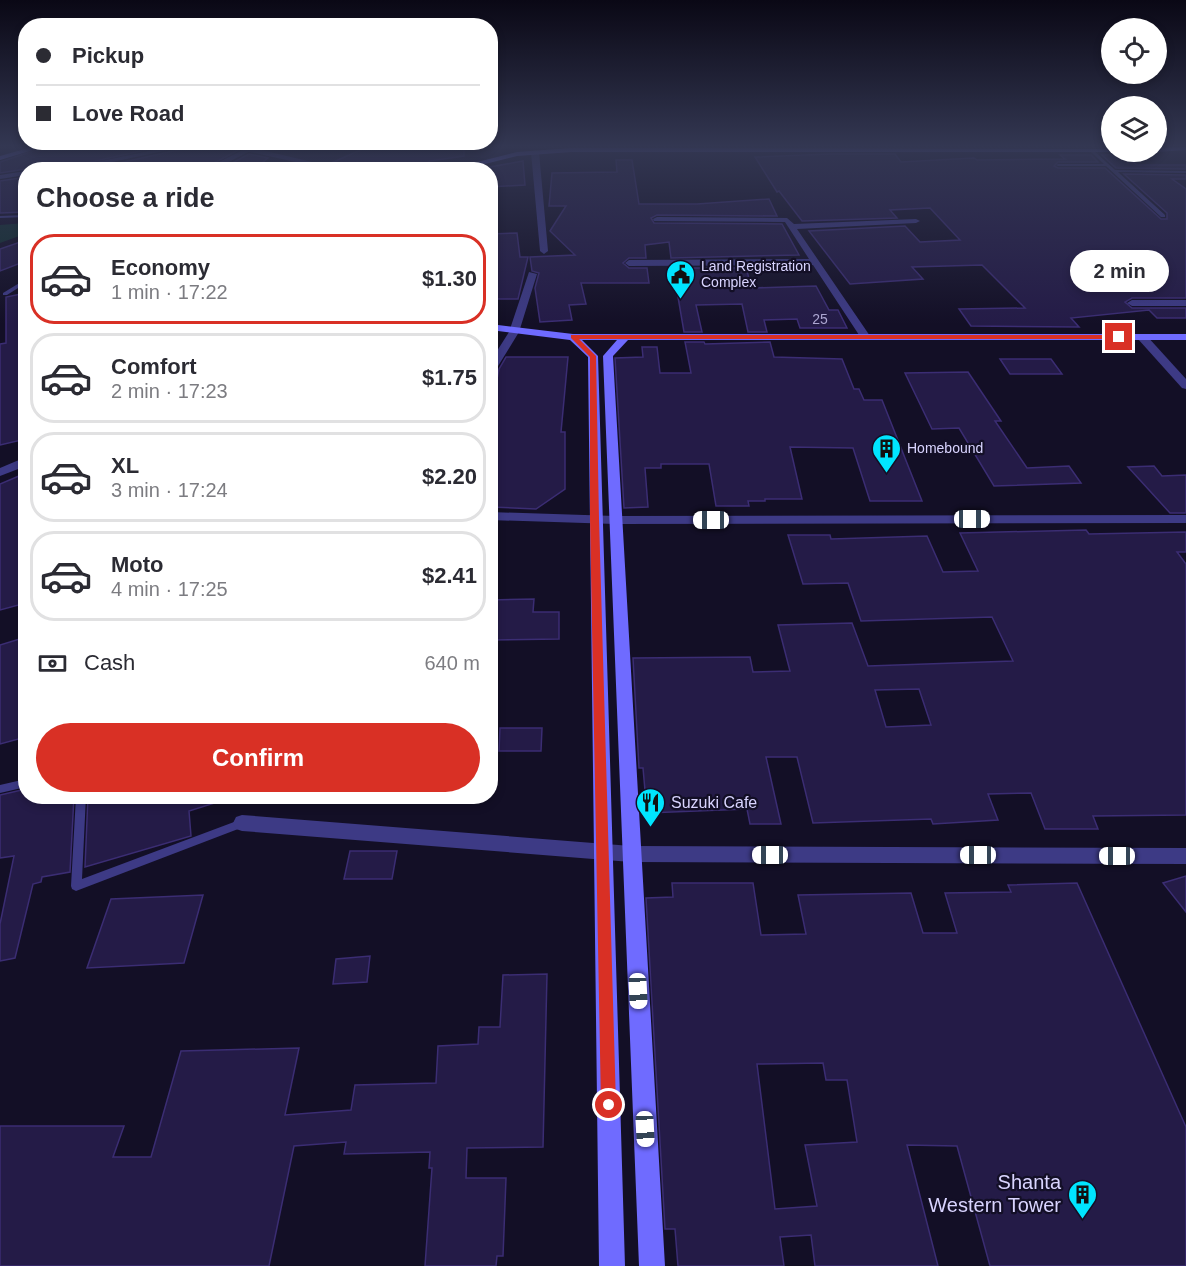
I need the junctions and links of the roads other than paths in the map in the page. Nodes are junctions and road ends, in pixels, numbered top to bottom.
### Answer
1 (539, 206) edge
2 (1152, 206) edge
3 (1163, 216) dead end
4 (18, 217) edge
5 (0, 218) edge
6 (657, 219) dead end
7 (916, 221) dead end
8 (792, 227) junction
9 (543, 251) dead end
10 (816, 262) junction
11 (629, 263) dead end
12 (532, 274) dead end
13 (18, 285) edge
14 (5, 294) dead end
15 (1132, 303) dead end
16 (1186, 303) edge
17 (498, 329) edge
18 (514, 332) junction
19 (865, 336) junction
20 (573, 337) junction
21 (626, 337) junction
22 (1142, 337) junction
23 (1186, 337) edge
24 (601, 356) junction
25 (498, 358) edge
26 (1186, 386) edge
27 (18, 465) edge
28 (0, 472) edge
29 (498, 516) edge
30 (594, 519) junction
31 (1186, 519) edge
32 (615, 520) junction
33 (18, 785) edge
34 (0, 789) edge
35 (81, 804) edge
36 (242, 823) joint
37 (604, 853) junction
38 (631, 854) junction
39 (1186, 856) edge
40 (612, 1266) edge
41 (652, 1266) edge

1 - 9 street
2 - 3 lane
4 - 5 lane
6 - 8 street
7 - 8 street
8 - 10 street
10 - 11 street
10 - 19 street
12 - 18 street
13 - 14 lane
15 - 16 street
17 - 18 main road
18 - 20 main road
18 - 25 street
19 - 21 main road
19 - 22 main road
20 - 21 main road
20 - 24 main road
21 - 24 main road
22 - 23 main road
22 - 26 street
24 - 30 main road
24 - 32 main road
27 - 28 street
29 - 30 street
30 - 32 street
30 - 37 main road
31 - 32 street
32 - 38 main road
33 - 34 lane
35 - 36 lane
36 - 37 street
37 - 38 street
37 - 40 main road
38 - 39 street
38 - 41 main road

